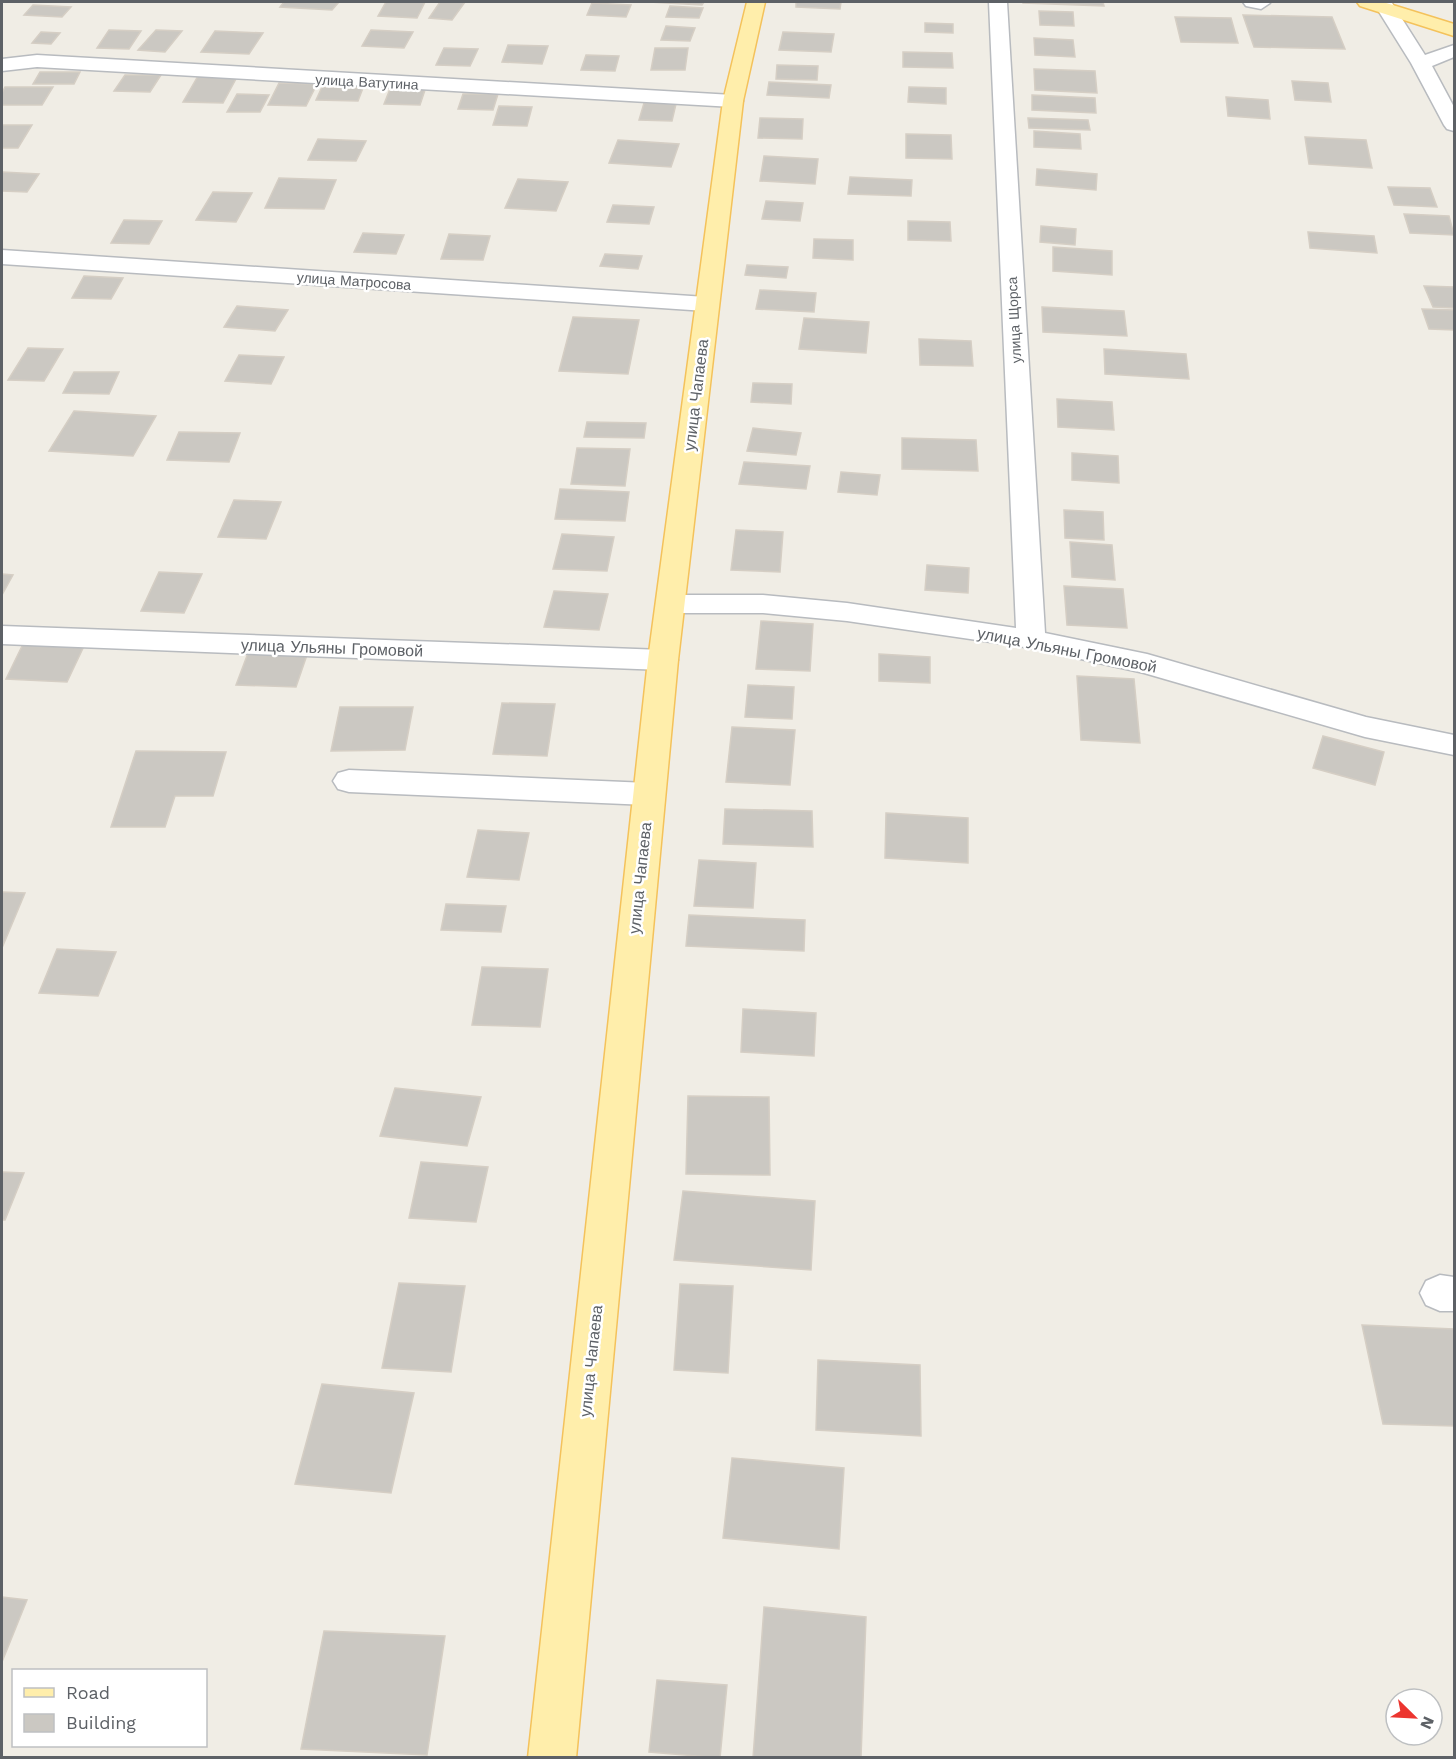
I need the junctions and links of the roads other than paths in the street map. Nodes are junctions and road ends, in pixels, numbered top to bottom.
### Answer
1 (756, 2) edge
2 (998, 2) edge
3 (1366, 2) edge
4 (1385, 8) junction
5 (1455, 30) edge
6 (1455, 51) edge
7 (1421, 63) junction
8 (2, 65) edge
9 (733, 101) junction
10 (1455, 124) edge
11 (2, 257) edge
12 (706, 304) junction
13 (671, 604) junction
14 (2, 635) edge
15 (1031, 639) junction
16 (663, 660) junction
17 (1455, 745) edge
18 (349, 782) dead end
19 (648, 794) junction
20 (552, 1758) edge

1 - 9 main road, улица Чапаева
2 - 15 street, улица Щорса
3 - 4 main road
4 - 5 main road
4 - 7 street
6 - 7 street
7 - 10 street
8 - 9 street, улица Ватутина
9 - 12 main road, улица Чапаева
11 - 12 street, улица Матросова
12 - 13 main road, улица Чапаева
13 - 15 street, улица Ульяны Громовой
13 - 16 main road, улица Чапаева
14 - 16 street, улица Ульяны Громовой
15 - 17 street, улица Ульяны Громовой
16 - 19 main road, улица Чапаева
18 - 19 street
19 - 20 main road, улица Чапаева

